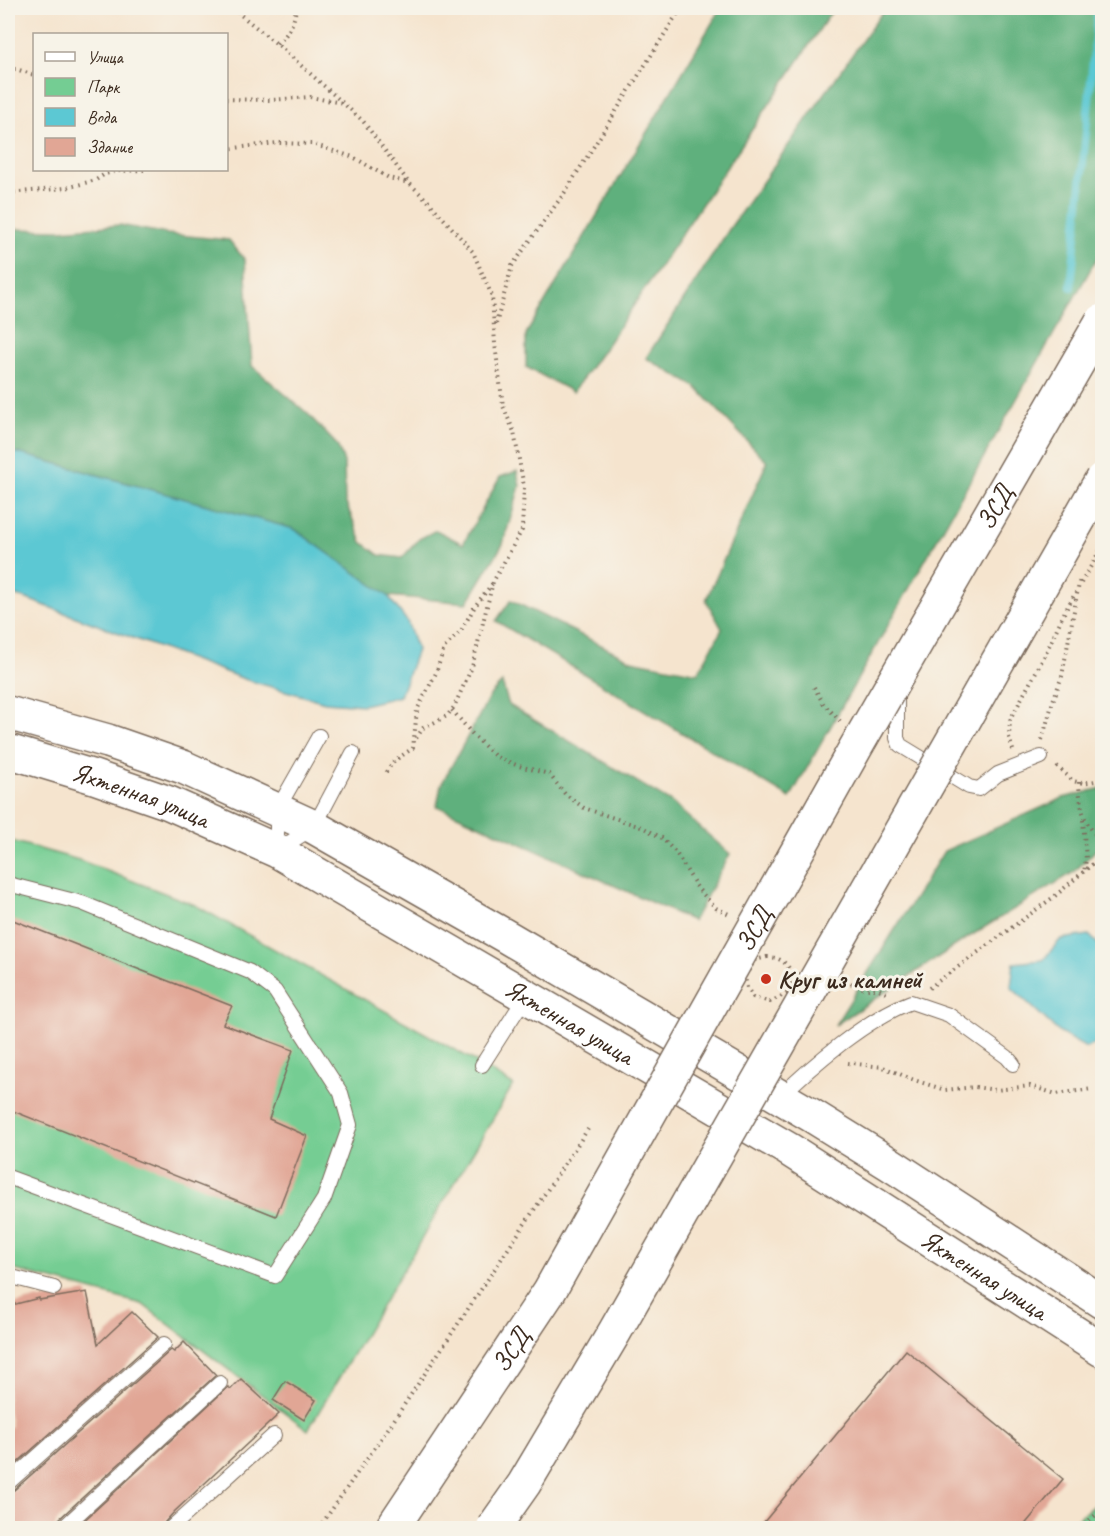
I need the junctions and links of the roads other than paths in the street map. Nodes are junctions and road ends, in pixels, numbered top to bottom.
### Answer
1 (1102, 321) edge
2 (1075, 382) dead end
3 (1099, 470) edge
4 (8, 713) edge
5 (319, 736) dead end
6 (8, 751) edge
7 (353, 753) dead end
8 (1041, 757) road end
9 (277, 810) junction
10 (315, 827) junction
11 (277, 851) junction
12 (8, 884) edge
13 (526, 995) junction
14 (1013, 1064) dead end
15 (482, 1065) dead end
16 (780, 1097) junction
17 (8, 1177) edge
18 (8, 1276) edge
19 (54, 1288) dead end
20 (1102, 1302) edge
21 (164, 1344) dead end
22 (1102, 1350) edge
23 (220, 1383) dead end
24 (274, 1435) dead end
25 (8, 1483) edge
26 (63, 1528) edge
27 (171, 1528) edge
28 (392, 1528) edge
29 (493, 1528) edge

1 - 28 main road, ЗСД, bridge
2 - 8 lane
3 - 29 main road, bridge
4 - 9 main road, Яхтенная улица
5 - 9 lane
6 - 11 main road, Яхтенная улица
7 - 10 lane
9 - 10 main road, Яхтенная улица
9 - 11 lane
10 - 11 lane
10 - 16 main road, Яхтенная улица
11 - 13 main road, Яхтенная улица
12 - 17 lane
13 - 15 lane
13 - 22 main road, Яхтенная улица
14 - 16 lane
16 - 20 main road, Яхтенная улица
18 - 19 lane
21 - 25 lane
23 - 26 lane
24 - 27 lane

